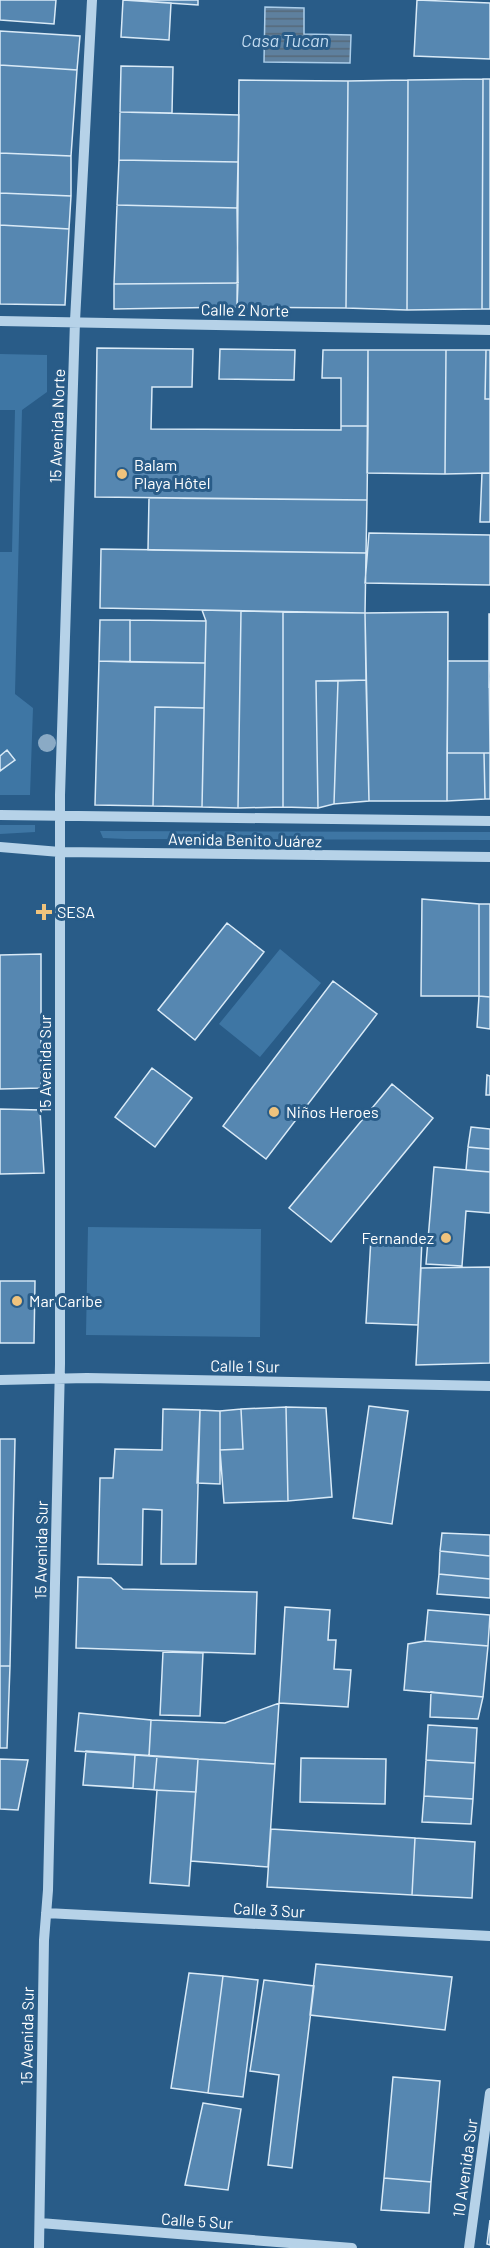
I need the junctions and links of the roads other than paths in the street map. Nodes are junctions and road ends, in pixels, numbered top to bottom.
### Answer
1 (92, 0) edge
2 (0, 321) edge
3 (75, 321) junction
4 (490, 330) edge
5 (0, 815) edge
6 (61, 816) junction
7 (490, 821) edge
8 (0, 847) edge
9 (60, 852) junction
10 (490, 857) edge
11 (60, 1379) junction
12 (0, 1380) edge
13 (490, 1386) edge
14 (46, 1913) junction
15 (490, 1936) edge
16 (490, 2093) edge
17 (40, 2223) junction
18 (39, 2248) edge
19 (352, 2248) edge
20 (469, 2248) edge

1 - 3 street, 15 Avenida Norte
2 - 3 street, Calle 2 Norte
3 - 4 street, Calle 2 Norte
3 - 6 street, 15 Avenida Norte
5 - 6 street, Avenida Benito Juárez
6 - 7 street, Avenida Benito Juárez
6 - 9 street, 15 Avenida Norte
8 - 9 street, Avenida Benito Juárez
9 - 10 street, Avenida Benito Juárez
9 - 11 street, 15 Avenida Sur
11 - 12 street, Calle 1 Sur
11 - 13 street, Calle 1 Sur
11 - 14 street, 15 Avenida Sur
14 - 15 street, Calle 3 Sur
14 - 17 street, 15 Avenida Sur
16 - 20 street, 10 Avenida Sur
17 - 18 street, 15 Avenida Sur
17 - 19 street, Calle 5 Sur

